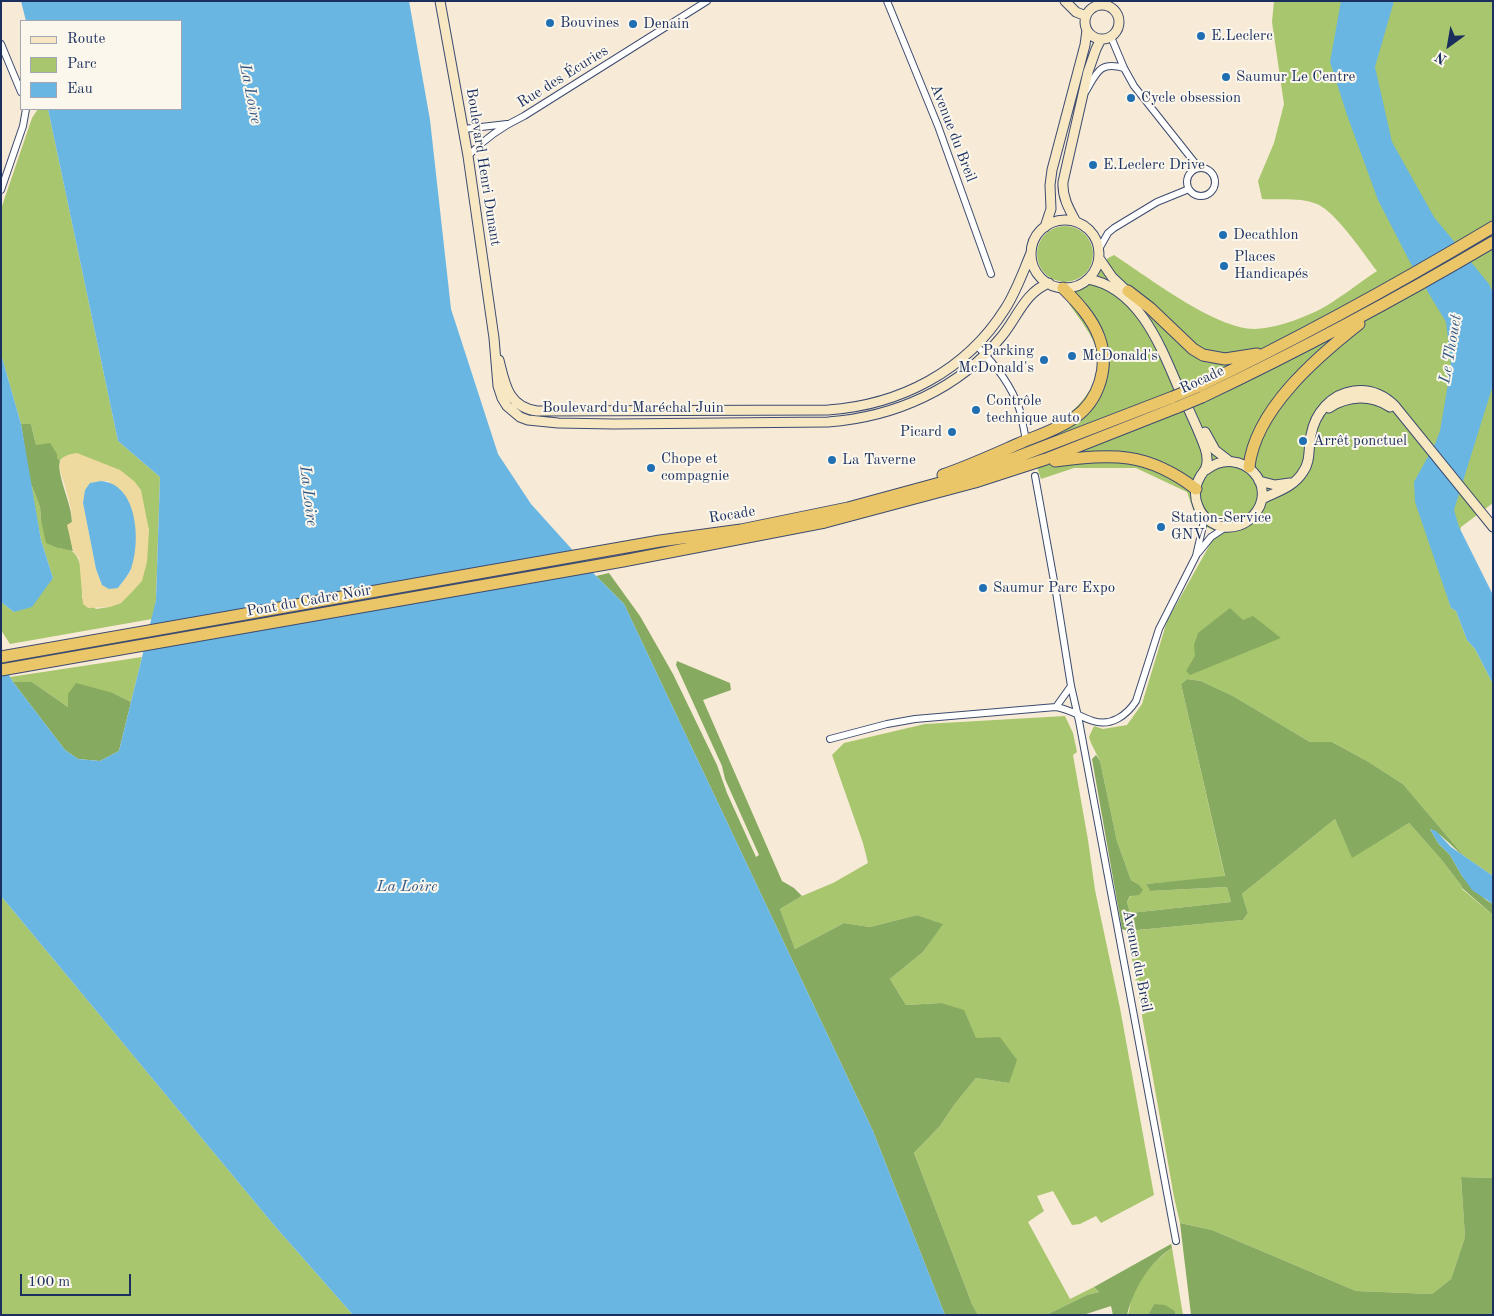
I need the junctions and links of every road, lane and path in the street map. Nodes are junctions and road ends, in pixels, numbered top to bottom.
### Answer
1 (440, 1) edge
2 (707, 1) edge
3 (887, 1) edge
4 (1065, 1) edge
5 (1098, 3) edge
6 (1114, 5) edge
7 (1086, 16) junction
8 (1087, 30) junction
9 (1111, 36) junction
10 (1101, 39) junction
11 (1, 44) edge
12 (1124, 68) junction
13 (20, 90) edge
14 (1080, 103) junction
15 (26, 110) edge
16 (508, 124) junction
17 (464, 128) junction
18 (468, 156) junction
19 (1199, 168) junction
20 (1189, 189) junction
21 (1, 190) edge
22 (1076, 222) junction
23 (1045, 227) junction
24 (1493, 227) edge
25 (1493, 242) edge
26 (1031, 253) junction
27 (1099, 254) junction
28 (991, 274) dead end
29 (1088, 279) junction
30 (1049, 283) junction
31 (1063, 288) junction
32 (1128, 291) junction
33 (1381, 306) junction
34 (494, 338) junction
35 (976, 345) junction
36 (1271, 351) junction
37 (985, 354) junction
38 (1199, 392) junction
39 (1175, 402) junction
40 (1025, 435) dead end
41 (1228, 460) junction
42 (1033, 463) junction
43 (1249, 467) junction
44 (1206, 470) junction
45 (1036, 476) dead end
46 (1259, 480) junction
47 (1293, 483) junction
48 (1196, 489) junction
49 (1262, 499) junction
50 (905, 501) joint
51 (1205, 517) junction
52 (1493, 526) edge
53 (1226, 527) junction
54 (660, 541) junction
55 (620, 548) joint
56 (1196, 556) junction
57 (1, 657) edge
58 (1, 670) edge
59 (1071, 686) junction
60 (1056, 707) junction
61 (1076, 713) junction
62 (830, 739) dead end
63 (1176, 1241) dead end

1 - 17 main road, Boulevard Henri Dunant
2 - 16 street, Rue des Écuries
3 - 28 street, Avenue du Breil
4 - 7 main road
5 - 6 main road
5 - 7 main road
6 - 9 main road
7 - 8 main road
8 - 10 main road
8 - 23 main road
9 - 10 main road
9 - 12 street
10 - 14 main road
11 - 13 street
12 - 14 street
12 - 19 street
14 - 22 main road
15 - 21 street
16 - 17 street, Rue des Écuries
16 - 18 street, Rue des Écuries
17 - 18 main road, Boulevard Henri Dunant
18 - 34 main road, Boulevard Henri Dunant
19 - 20 street
19 - 20 street
20 - 27 street
22 - 23 main road
22 - 27 main road
23 - 26 main road
24 - 36 highway
25 - 33 highway, Rocade
26 - 30 main road
26 - 35 main road, Boulevard du Maréchal Juin
27 - 29 main road
27 - 32 main road
29 - 31 main road
29 - 44 main road
30 - 31 main road
30 - 37 main road, Boulevard du Maréchal Juin
31 - 54 highway
32 - 36 highway
32 - 41 main road
33 - 38 highway, Rocade
33 - 43 highway
34 - 35 main road, Boulevard du Maréchal Juin
34 - 37 main road, Boulevard du Maréchal Juin
35 - 37 street
36 - 38 highway
37 - 40 street
38 - 39 highway, Rocade, bridge
39 - 42 highway, Rocade
39 - 54 highway, Rocade
41 - 43 main road
41 - 44 main road
42 - 48 highway
42 - 50 highway, Rocade
43 - 46 main road
44 - 48 main road
45 - 59 street, Avenue du Breil
46 - 47 main road
46 - 49 main road
47 - 49 main road
47 - 52 main road
48 - 51 main road
49 - 53 main road
50 - 58 highway, Pont du Cadre Noir
51 - 53 main road
51 - 56 street
53 - 56 street
54 - 55 highway, Rocade
55 - 57 highway, Pont du Cadre Noir
56 - 61 street
59 - 60 street
59 - 61 street, Avenue du Breil
60 - 61 street
60 - 62 street
61 - 63 street, Avenue du Breil

